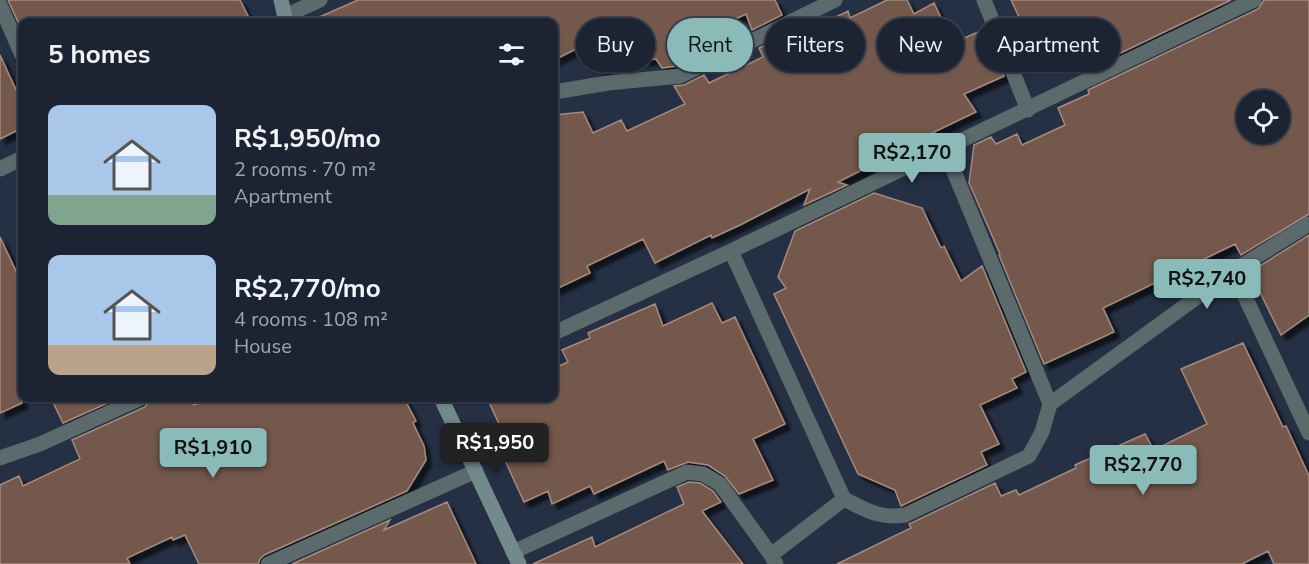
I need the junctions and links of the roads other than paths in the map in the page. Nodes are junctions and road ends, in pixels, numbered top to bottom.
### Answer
1 (280, 0) edge
2 (320, 0) edge
3 (836, 0) edge
4 (984, 0) edge
5 (1254, 0) edge
6 (0, 5) edge
7 (286, 18) edge
8 (288, 18) edge
9 (18, 47) edge
10 (558, 91) edge
11 (1028, 110) junction
12 (945, 150) junction
13 (18, 160) edge
14 (0, 168) edge
15 (1309, 224) edge
16 (731, 251) junction
17 (1233, 271) junction
18 (558, 331) edge
19 (132, 402) edge
20 (443, 402) edge
21 (1050, 404) junction
22 (1309, 433) edge
23 (0, 458) edge
24 (476, 471) junction
25 (844, 499) junction
26 (516, 558) edge
27 (774, 560) edge
28 (268, 564) edge

1 - 7 street
2 - 8 street
3 - 10 street
4 - 11 street
5 - 11 street
6 - 9 street
11 - 12 street
12 - 16 street
12 - 21 street
13 - 14 street
15 - 17 street
16 - 18 street
16 - 25 street
17 - 21 street
17 - 22 street
19 - 23 street
20 - 24 street
21 - 25 street
24 - 26 street
24 - 28 street
25 - 27 street
26 - 27 street

